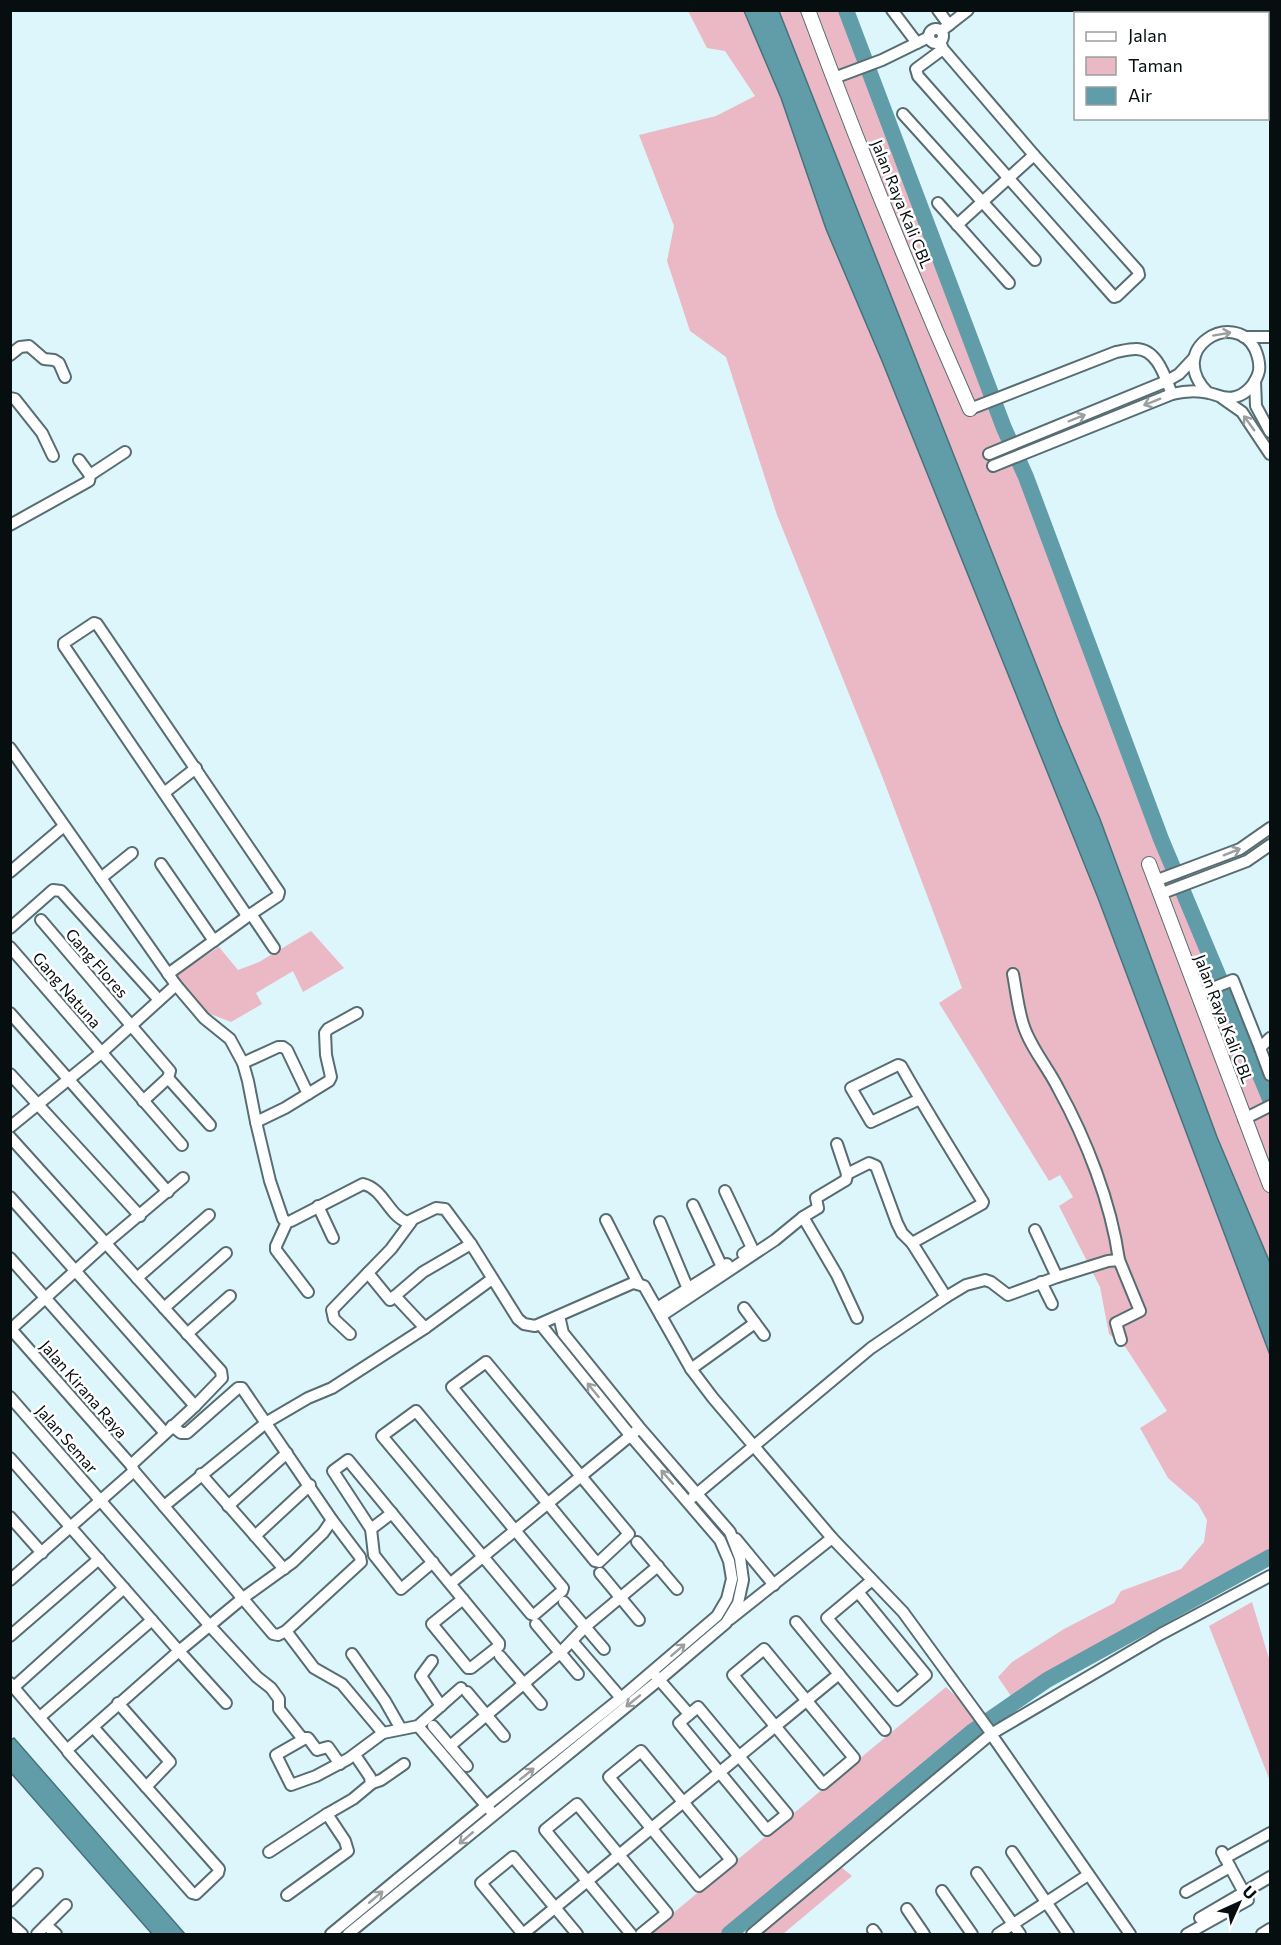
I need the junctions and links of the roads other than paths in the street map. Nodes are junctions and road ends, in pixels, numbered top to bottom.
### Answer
1 (808, 10) edge
2 (891, 10) edge
3 (938, 10) edge
4 (968, 10) edge
5 (940, 37) junction
6 (917, 43) junction
7 (834, 78) junction
8 (903, 114) dead end
9 (1034, 155) junction
10 (1009, 178) junction
11 (983, 201) junction
12 (938, 203) dead end
13 (957, 225) junction
14 (1035, 260) dead end
15 (1010, 283) dead end
16 (1244, 337) junction
17 (1270, 338) edge
18 (10, 355) edge
19 (1194, 358) junction
20 (1270, 359) edge
21 (1259, 369) junction
22 (65, 377) dead end
23 (1167, 381) junction
24 (1255, 381) junction
25 (1208, 393) junction
26 (1172, 394) junction
27 (10, 398) edge
28 (1222, 398) junction
29 (970, 409) joint
30 (1270, 432) edge
31 (125, 452) dead end
32 (989, 454) dead end
33 (1270, 454) edge
34 (53, 456) dead end
35 (79, 460) dead end
36 (993, 466) dead end
37 (90, 475) junction
38 (10, 525) edge
39 (10, 748) edge
40 (196, 768) junction
41 (164, 793) junction
42 (64, 826) junction
43 (1270, 828) edge
44 (1270, 845) edge
45 (132, 853) dead end
46 (161, 864) dead end
47 (1149, 864) dead end
48 (10, 872) edge
49 (100, 878) junction
50 (1158, 887) junction
51 (248, 916) junction
52 (40, 920) dead end
53 (10, 928) edge
54 (214, 941) junction
55 (10, 947) edge
56 (274, 948) dead end
57 (168, 974) junction
58 (1013, 974) dead end
59 (176, 985) junction
60 (1198, 994) junction
61 (159, 1000) junction
62 (10, 1013) edge
63 (357, 1013) dead end
64 (131, 1026) junction
65 (1270, 1038) edge
66 (1260, 1048) junction
67 (101, 1053) junction
68 (243, 1063) junction
69 (10, 1074) edge
70 (1270, 1075) edge
71 (68, 1078) junction
72 (168, 1078) junction
73 (308, 1094) junction
74 (920, 1099) junction
75 (142, 1101) junction
76 (37, 1105) junction
77 (1268, 1107) edge
78 (1244, 1119) junction
79 (256, 1122) junction
80 (210, 1125) dead end
81 (10, 1127) edge
82 (10, 1137) edge
83 (837, 1144) dead end
84 (182, 1145) dead end
85 (847, 1174) junction
86 (183, 1178) dead end
87 (1270, 1185) edge
88 (725, 1191) dead end
89 (168, 1192) junction
90 (10, 1197) edge
91 (693, 1205) dead end
92 (318, 1206) junction
93 (209, 1215) dead end
94 (140, 1216) junction
95 (803, 1217) junction
96 (606, 1220) dead end
97 (287, 1222) junction
98 (411, 1222) junction
99 (660, 1222) dead end
100 (1035, 1230) dead end
101 (333, 1238) dead end
102 (106, 1243) junction
103 (912, 1243) junction
104 (471, 1244) junction
105 (226, 1253) dead end
106 (10, 1258) edge
107 (1119, 1260) junction
108 (722, 1267) junction
109 (75, 1272) junction
110 (368, 1273) junction
111 (1057, 1277) junction
112 (136, 1278) junction
113 (492, 1279) junction
114 (1041, 1282) junction
115 (638, 1283) junction
116 (688, 1289) junction
117 (308, 1292) dead end
118 (230, 1296) dead end
119 (395, 1296) junction
120 (946, 1297) junction
121 (46, 1299) junction
122 (1052, 1304) dead end
123 (164, 1308) junction
124 (744, 1308) dead end
125 (659, 1312) junction
126 (559, 1316) junction
127 (857, 1318) dead end
128 (755, 1323) junction
129 (541, 1325) junction
130 (425, 1328) junction
131 (11, 1329) edge
132 (188, 1334) junction
133 (350, 1334) dead end
134 (764, 1335) dead end
135 (1121, 1340) dead end
136 (691, 1369) junction
137 (10, 1397) edge
138 (195, 1406) junction
139 (267, 1422) junction
140 (639, 1427) junction
141 (168, 1430) junction
142 (630, 1435) junction
143 (753, 1447) junction
144 (287, 1453) junction
145 (10, 1458) edge
146 (133, 1468) junction
147 (201, 1474) junction
148 (582, 1476) junction
149 (310, 1485) junction
150 (697, 1494) junction
151 (100, 1501) junction
152 (688, 1501) junction
153 (548, 1504) junction
154 (164, 1506) junction
155 (228, 1506) junction
156 (392, 1513) junction
157 (10, 1517) edge
158 (332, 1520) junction
159 (71, 1527) junction
160 (371, 1529) junction
161 (515, 1530) junction
162 (730, 1532) junction
163 (255, 1536) junction
164 (832, 1538) junction
165 (637, 1542) dead end
166 (42, 1553) junction
167 (484, 1556) junction
168 (99, 1559) junction
169 (433, 1562) junction
170 (658, 1566) junction
171 (284, 1569) junction
172 (600, 1573) dead end
173 (1270, 1576) edge
174 (12, 1577) edge
175 (871, 1581) junction
176 (451, 1583) junction
177 (774, 1585) junction
178 (124, 1588) junction
179 (677, 1589) dead end
180 (858, 1592) junction
181 (620, 1597) junction
182 (243, 1598) junction
183 (463, 1599) junction
184 (564, 1602) dead end
185 (152, 1620) junction
186 (639, 1620) dead end
187 (796, 1622) dead end
188 (726, 1623) junction
189 (536, 1624) dead end
190 (210, 1626) junction
191 (585, 1627) junction
192 (286, 1631) junction
193 (10, 1636) edge
194 (572, 1641) junction
195 (604, 1649) dead end
196 (179, 1651) junction
197 (560, 1653) junction
198 (352, 1654) dead end
199 (500, 1656) dead end
200 (432, 1661) dead end
201 (578, 1674) dead end
202 (839, 1674) junction
203 (656, 1676) junction
204 (524, 1684) junction
205 (12, 1685) edge
206 (621, 1698) junction
207 (807, 1700) junction
208 (118, 1703) junction
209 (226, 1703) dead end
210 (541, 1704) dead end
211 (441, 1706) junction
212 (689, 1714) junction
213 (487, 1715) junction
214 (40, 1717) junction
215 (418, 1726) junction
216 (433, 1726) dead end
217 (776, 1726) junction
218 (93, 1727) junction
219 (402, 1729) junction
220 (885, 1730) dead end
221 (990, 1732) junction
222 (383, 1733) junction
223 (504, 1736) dead end
224 (304, 1739) junction
225 (450, 1746) junction
226 (68, 1751) junction
227 (355, 1755) junction
228 (739, 1756) junction
229 (340, 1764) junction
230 (404, 1764) dead end
231 (466, 1766) dead end
232 (720, 1772) junction
233 (372, 1783) junction
234 (146, 1787) junction
235 (683, 1802) junction
236 (490, 1810) junction
237 (327, 1814) junction
238 (651, 1828) junction
239 (1270, 1833) edge
240 (269, 1852) dead end
241 (1012, 1852) dead end
242 (619, 1855) junction
243 (1226, 1859) junction
244 (977, 1873) dead end
245 (37, 1874) dead end
246 (1088, 1875) junction
247 (1270, 1876) edge
248 (587, 1881) junction
249 (942, 1892) dead end
250 (1186, 1892) dead end
251 (1244, 1892) junction
252 (287, 1895) dead end
253 (10, 1901) edge
254 (1046, 1902) junction
255 (66, 1905) dead end
256 (555, 1908) junction
257 (907, 1909) dead end
258 (1200, 1918) dead end
259 (10, 1923) edge
260 (46, 1925) junction
261 (1013, 1925) junction
262 (1270, 1929) edge
263 (523, 1934) edge
264 (22, 1935) edge
265 (37, 1935) edge
266 (56, 1935) edge
267 (331, 1935) edge
268 (348, 1935) edge
269 (577, 1935) edge
270 (631, 1935) edge
271 (640, 1935) edge
272 (752, 1935) edge
273 (924, 1935) edge
274 (972, 1935) edge
275 (998, 1935) edge
276 (1020, 1935) edge
277 (1068, 1935) edge
278 (1130, 1935) edge
279 (1186, 1935) edge
280 (1262, 1935) edge

1 - 7 main road, Jalan Raya Kali CBL
2 - 6 street
3 - 5 street
4 - 5 street
5 - 6 street
5 - 9 street
5 - 10 street
6 - 7 street
7 - 29 main road, Jalan Raya Kali CBL
8 - 11 street
9 - 10 street
9 - 10 street
10 - 11 street
11 - 13 street
11 - 14 street
12 - 13 street
13 - 15 street
16 - 17 street
19 -> 16 street
16 - 21 street
18 - 22 street
19 - 23 street
19 - 25 street
20 - 21 street
21 - 24 street
23 - 26 street
23 - 29 street
32 -> 23 street
24 - 28 street
24 - 30 street
25 - 26 street
25 - 28 street
26 -> 36 street
27 - 34 street
33 -> 28 street
31 - 37 street
35 - 37 street
37 - 38 street
39 - 42 street
40 - 41 street
40 - 41 street
40 - 51 street
41 - 51 street
42 - 48 street
42 - 49 street
50 -> 43 street
44 - 50 street
45 - 49 street
46 - 54 street
47 - 50 main road, Jalan Raya Kali CBL
49 - 57 street
50 - 60 main road, Jalan Raya Kali CBL
51 - 54 street
51 - 56 street
52 - 64 street, Gang Flores
53 - 61 street
54 - 57 street
55 - 67 street, Gang Natuna
57 - 59 street
58 - 107 street
59 - 61 street
59 - 68 street
60 - 66 street
60 - 78 main road, Jalan Raya Kali CBL
61 - 64 street
62 - 71 street
63 - 73 street
64 - 67 street
64 - 72 street, Gang Flores
65 - 66 street
66 - 70 street
67 - 71 street
67 - 75 street, Gang Natuna
68 - 73 street
68 - 79 street
69 - 76 street
71 - 76 street
71 - 89 street
72 - 75 street
72 - 80 street
73 - 79 street
74 - 74 street
74 - 103 street
75 - 84 street, Gang Natuna
76 - 81 street
76 - 94 street
77 - 78 street
78 - 87 main road, Jalan Raya Kali CBL
79 - 97 street
82 - 102 street
83 - 85 street
85 - 95 street
85 - 103 street
86 - 89 street
88 - 108 street
89 - 94 street
90 - 109 street
91 - 108 street
92 - 97 street
92 - 98 street
92 - 101 street
93 - 112 street
94 - 102 street
95 - 125 street
95 - 127 street
96 - 115 street
97 - 117 street
98 - 104 street
98 - 110 street
99 - 116 street
100 - 111 street
102 - 109 street
102 - 112 street
103 - 120 street
104 - 113 street
104 - 119 street
105 - 123 street
106 - 121 street
107 - 111 street
107 - 135 street
108 - 116 street
109 - 121 street
109 - 138 street
110 - 119 street
110 - 133 street
111 - 114 street
112 - 123 street
113 - 129 street
113 - 130 street
114 - 120 street
114 - 122 street
115 - 125 street
115 - 126 street
116 - 125 street
118 - 132 street
119 - 130 street
120 - 143 street
121 - 131 street
121 - 141 street
123 - 132 street
124 - 128 street
125 - 136 street
126 - 129 street
126 - 140 street
128 - 134 street
128 - 136 street
142 -> 129 street
130 - 139 street
131 - 146 street, Jalan Kirana Raya
132 - 138 street
136 - 143 street
137 - 151 street, Jalan Semar
138 - 141 street
139 - 141 street
139 - 144 street
139 - 147 street
140 - 142 street
140 - 150 street
141 - 146 street
142 - 148 street
152 -> 142 street
143 - 150 street
143 - 164 street
144 - 149 street
144 - 155 street
145 - 159 street
146 - 151 street
146 - 154 street, Jalan Kirana Raya
147 - 154 street
147 - 155 street
148 - 153 street
148 - 153 street
148 - 153 street
149 - 158 street
149 - 163 street
150 - 152 street
150 - 162 street
151 - 159 street
151 - 190 street, Jalan Semar
203 -> 152 street
153 - 161 street
154 - 182 street, Jalan Kirana Raya
155 - 163 street
156 - 160 street
156 - 160 street
156 - 169 street
157 - 166 street
158 - 171 street
158 - 192 street
159 - 166 street
159 - 168 street
160 - 169 street
161 - 167 street
161 - 167 street
161 - 167 street
162 - 177 street
162 - 188 street
163 - 171 street
164 - 175 street
164 - 177 street
165 - 170 street
166 - 174 street
167 - 176 street
168 - 178 street
168 - 193 street
169 - 176 street
170 - 179 street
170 - 181 street
171 - 182 street
172 - 181 street
173 - 221 street
175 - 180 street
175 - 221 street
176 - 183 street
177 - 188 street
178 - 185 street
178 - 205 street
180 - 180 street
181 - 186 street
181 - 191 street
182 - 190 street
182 - 192 street, Jalan Kirana Raya
183 - 183 street
184 - 191 street
185 - 196 street
185 - 214 street
187 - 202 street
188 - 203 street
189 - 197 street
190 - 196 street
190 - 224 street, Jalan Semar
191 - 194 street
191 - 195 street
192 - 222 street
194 - 197 street
194 - 206 street
196 - 208 street
196 - 209 street
197 - 201 street
197 - 204 street
198 - 219 street
199 - 204 street
200 - 211 street
202 - 207 street
202 - 220 street
203 - 206 street
203 - 212 street
203 -> 236 street
204 - 210 street
204 - 213 street
205 - 214 street
236 -> 206 street
207 - 217 street
207 - 217 street
207 - 217 street
208 - 218 street
208 - 234 street
211 - 213 street
211 - 215 street
212 - 228 street
212 - 232 street
213 - 223 street
213 - 225 street
214 - 226 street
215 - 219 street
215 - 236 street
216 - 225 street
217 - 228 street
218 - 226 street
218 - 234 street
219 - 222 street
221 - 246 street
221 - 272 street
222 - 227 street
224 - 229 street
224 - 229 street
225 - 231 street
226 - 234 street
227 - 229 street
227 - 233 street
228 - 232 street
228 - 232 street
230 - 233 street
232 - 235 street
233 - 237 street
235 - 238 street
235 - 238 street
235 - 238 street
267 -> 236 street
236 -> 268 street
237 - 240 street
237 - 252 street
238 - 242 street
239 - 243 street
241 - 254 street
242 - 248 street
242 - 248 street
242 - 271 street
243 - 250 street
243 - 251 street
244 - 261 street
245 - 253 street
246 - 254 street
246 - 278 street
247 - 251 street
248 - 256 street
248 - 270 street
249 - 274 street
251 - 258 street
251 - 279 street
254 - 261 street
254 - 277 street
255 - 260 street
256 - 263 street
256 - 263 street
256 - 269 street
257 - 273 street
259 - 264 street
260 - 265 street
260 - 266 street
261 - 275 street
261 - 276 street
262 - 280 street

